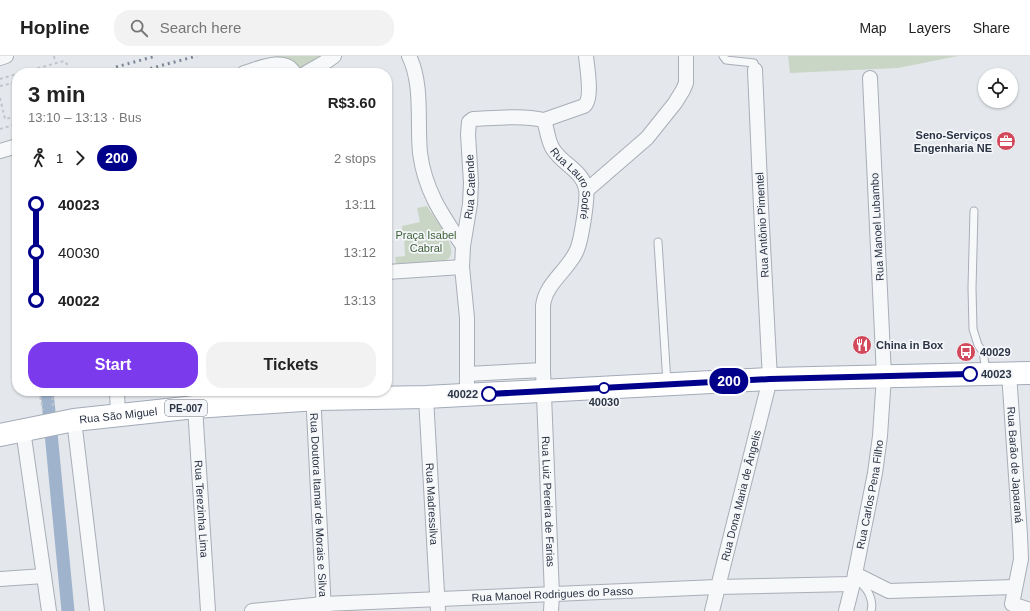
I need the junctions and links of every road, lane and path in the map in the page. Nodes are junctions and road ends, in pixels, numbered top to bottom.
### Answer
1 (6, 56) edge
2 (54, 56) edge
3 (334, 56) edge
4 (409, 56) edge
5 (586, 56) edge
6 (686, 56) edge
7 (723, 56) edge
8 (0, 58) edge
9 (55, 61) dead end
10 (38, 68) edge
11 (66, 68) edge
12 (263, 68) edge
13 (291, 68) edge
14 (315, 68) edge
15 (755, 70) joint
16 (12, 75) edge
17 (0, 78) edge
18 (870, 78) dead end
19 (12, 83) edge
20 (0, 86) edge
21 (0, 98) edge
22 (12, 117) edge
23 (544, 120) junction
24 (12, 125) edge
25 (0, 128) edge
26 (12, 147) edge
27 (0, 151) edge
28 (587, 190) junction
29 (974, 210) dead end
30 (658, 242) dead end
31 (463, 246) junction
32 (462, 267) junction
33 (392, 272) edge
34 (543, 370) junction
35 (1020, 373) edge
36 (986, 374) junction
37 (884, 376) junction
38 (770, 379) junction
39 (467, 384) junction
40 (667, 385) junction
41 (545, 391) junction
42 (117, 396) edge
43 (303, 396) edge
44 (313, 396) edge
45 (370, 396) edge
46 (426, 397) junction
47 (195, 407) junction
48 (118, 416) junction
49 (74, 420) junction
50 (23, 430) junction
51 (0, 435) edge
52 (1025, 559) edge
53 (44, 576) junction
54 (0, 579) edge
55 (854, 579) junction
56 (717, 587) junction
57 (1014, 587) junction
58 (552, 594) junction
59 (438, 605) edge
60 (324, 608) edge
61 (1030, 610) edge
62 (49, 611) edge
63 (97, 611) edge
64 (208, 611) edge
65 (252, 611) edge
66 (551, 611) edge
67 (712, 611) edge
68 (846, 611) edge
69 (871, 611) edge

1 - 8 street
2 - 9 path
3 - 14 street
4 - 31 street
5 - 23 street
6 - 28 street
7 - 15 lane
10 - 11 path, bridge
12 - 13 street
15 - 38 street, Rua Antônio Pimentel
16 - 17 path
18 - 37 street, Rua Manoel Lubambo
19 - 20 path
21 - 22 path, bridge
23 - 28 street, Rua Lauro Sodré
23 - 31 street, Rua Catende
24 - 25 path
26 - 27 street
28 - 34 street, Rua Lauro Sodré
29 - 36 lane
30 - 40 lane
31 - 32 street, Rua Catende
32 - 33 street
32 - 39 street, Rua Catende
34 - 39 street, Rua São Miguel
34 - 41 street, Rua Lauro Sodré
35 - 36 main road, Rua São Miguel / PE-007
35 - 52 street, Rua Barão de Japaraná
36 - 37 main road, Rua São Miguel / PE-007
37 - 38 main road, Rua São Miguel / PE-007
37 - 55 street, Rua Carlos Pena Filho
38 - 40 main road, Rua São Miguel / PE-007
38 - 56 street, Rua Dona Maria de Ângelis
39 - 41 main road, Rua São Miguel / PE-007
39 - 46 main road, Rua São Miguel / PE-007
40 - 41 main road, Rua São Miguel / PE-007
41 - 58 street, Rua Luiz Pereira de Farias
42 - 48 street
43 - 47 main road, Rua São Miguel / PE-007
44 - 60 street, Rua Doutora Itamar de Morais e Silva
45 - 46 main road, Rua São Miguel / PE-007
46 - 59 street, Rua Madressilva
47 - 48 main road, Rua São Miguel / PE-007
47 - 64 street, Rua Terezinha Lima
48 - 49 main road, Rua São Miguel / PE-007
49 - 50 main road, Rua São Miguel / PE-007
49 - 63 street
50 - 51 main road, Rua São Miguel / PE-007
50 - 53 street
52 - 57 street, Rua Barão de Japaraná
53 - 54 street
53 - 62 street
55 - 56 street, Rua Manoel Rodrigues do Passo
55 - 57 street, Rua Manoel Rodrigues do Passo
55 - 68 street, Rua Carlos Pena Filho
55 - 69 lane
56 - 58 street, Rua Manoel Rodrigues do Passo
56 - 67 street, Rua Dona Maria de Ângelis
57 - 61 street, Rua Barão de Japaraná
58 - 59 street, Rua Manoel Rodrigues do Passo
58 - 66 street, Rua Luiz Pereira de Farias
59 - 60 street, Rua Manoel Rodrigues do Passo
60 - 65 street, Rua Manoel Rodrigues do Passo

